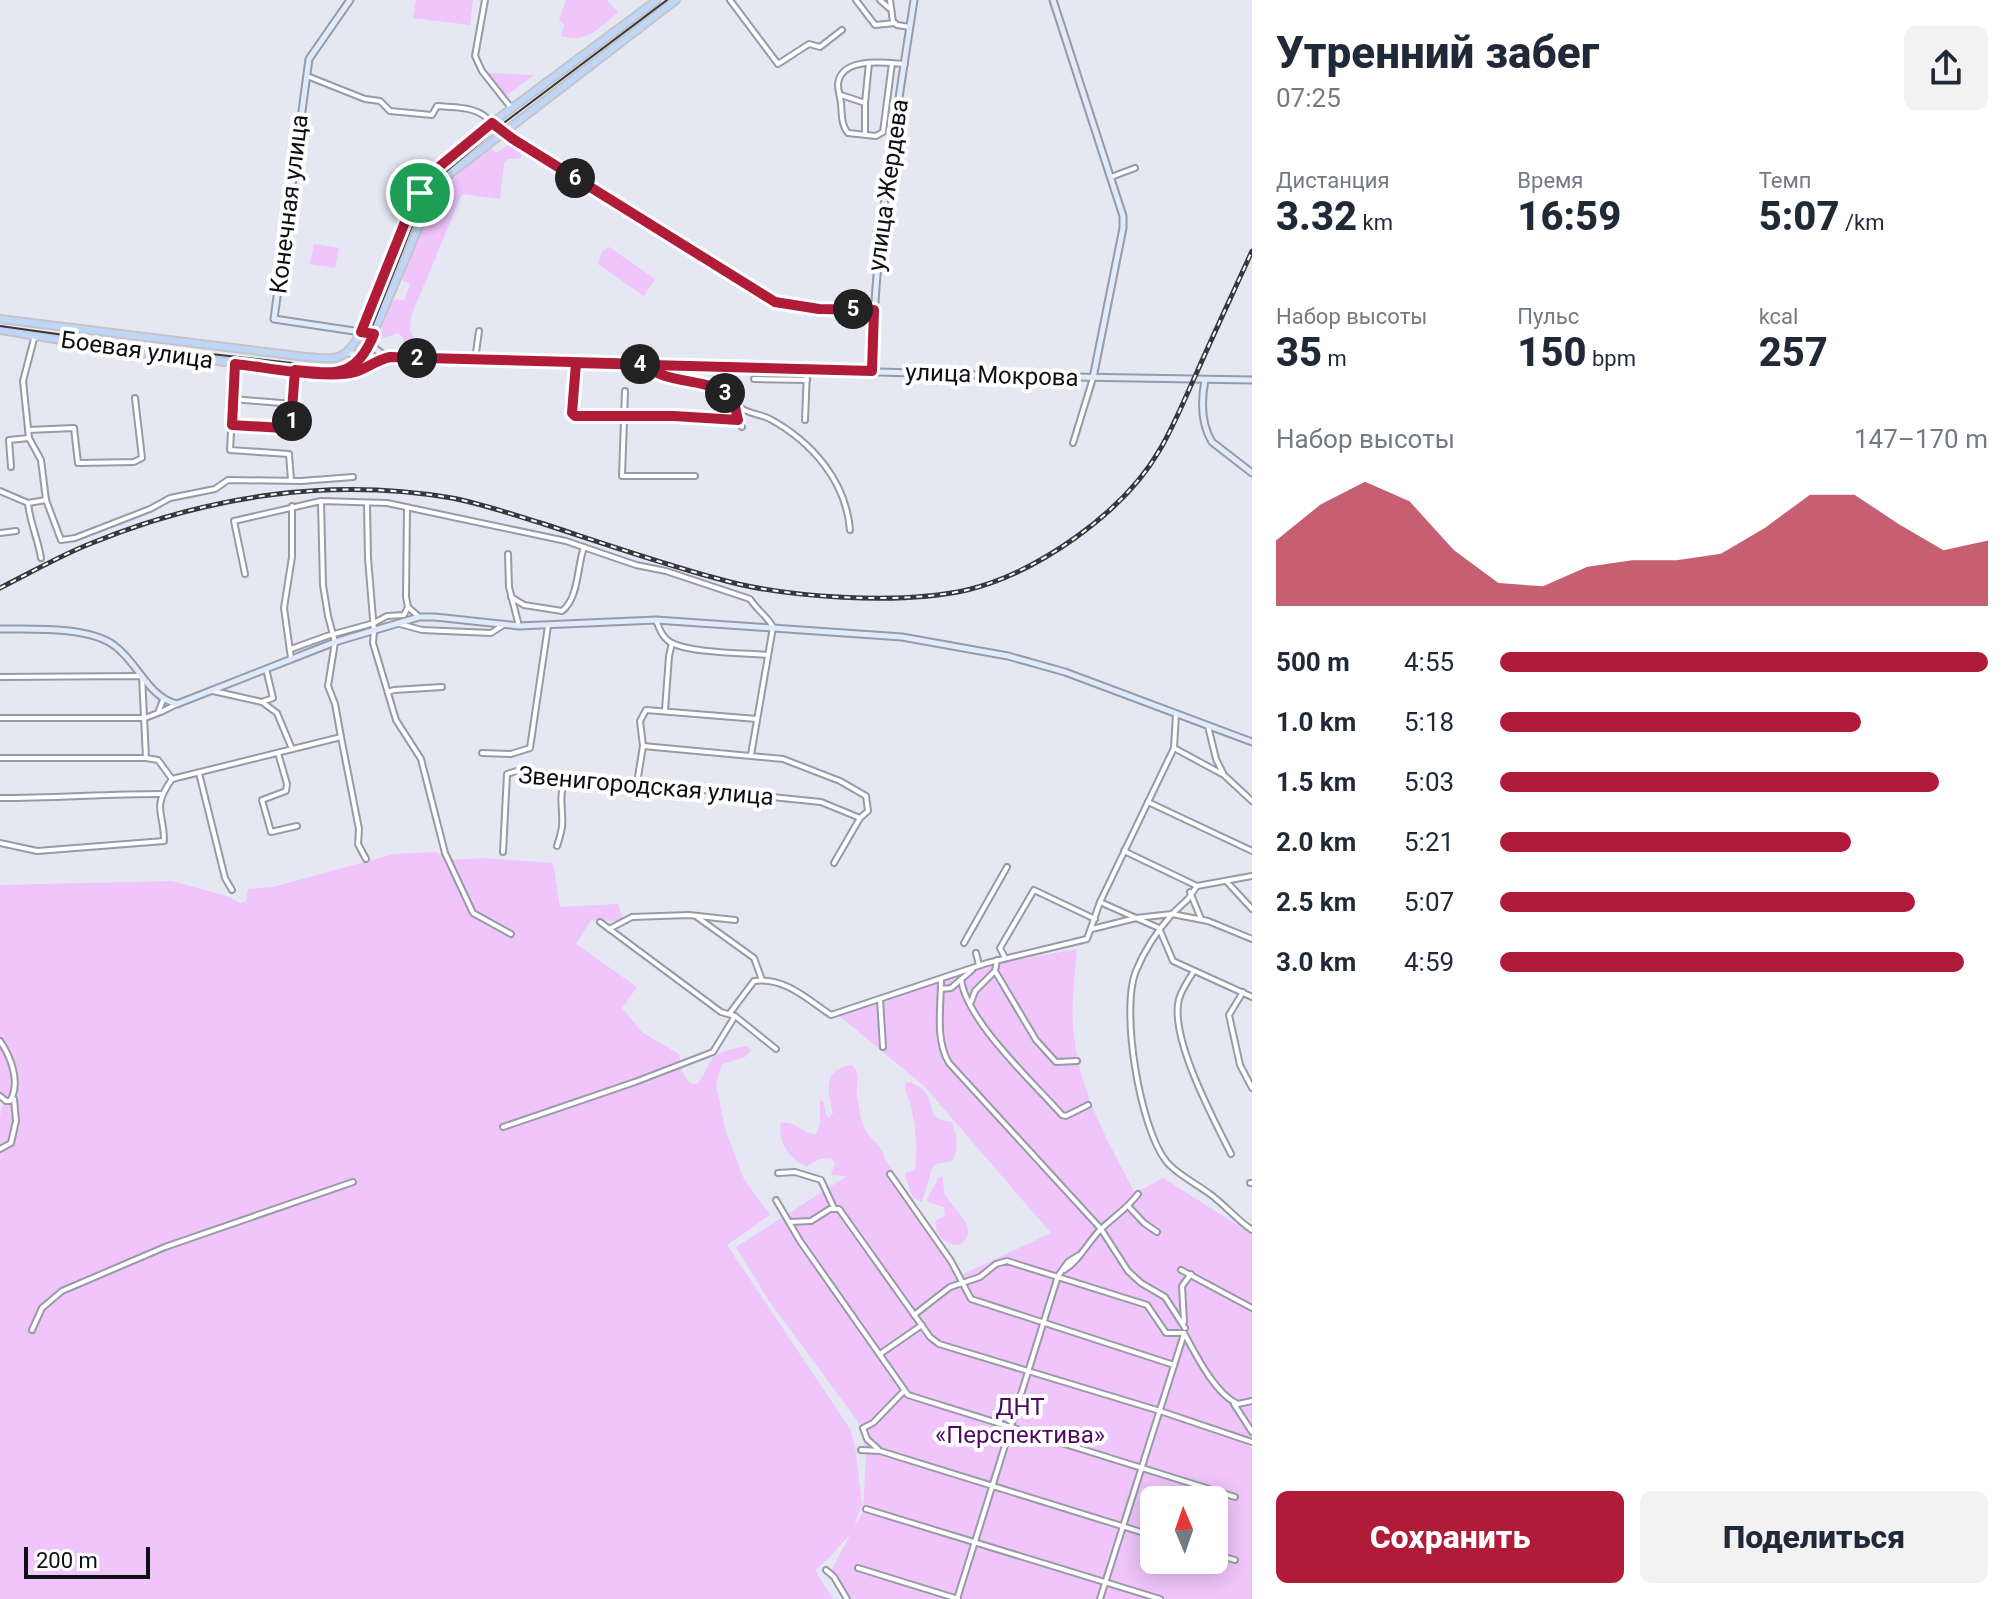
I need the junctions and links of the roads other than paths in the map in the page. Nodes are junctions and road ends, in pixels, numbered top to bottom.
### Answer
1 (350, 0) edge
2 (485, 0) edge
3 (657, 0) edge
4 (676, 0) edge
5 (730, 0) edge
6 (856, 0) edge
7 (880, 0) edge
8 (890, 0) edge
9 (914, 0) edge
10 (1053, 0) edge
11 (891, 10) junction
12 (895, 23) junction
13 (910, 27) junction
14 (842, 30) dead end
15 (869, 63) junction
16 (892, 63) junction
17 (905, 64) junction
18 (306, 75) junction
19 (840, 93) junction
20 (865, 103) junction
21 (512, 109) junction
22 (492, 123) junction
23 (502, 132) junction
24 (865, 134) junction
25 (1135, 168) dead end
26 (1110, 177) junction
27 (874, 310) junction
28 (0, 319) edge
29 (37, 324) junction
30 (0, 330) edge
31 (479, 331) dead end
32 (361, 332) junction
33 (374, 334) junction
34 (35, 335) junction
35 (344, 355) junction
36 (364, 356) junction
37 (390, 357) junction
38 (475, 360) junction
39 (576, 363) junction
40 (235, 364) junction
41 (645, 364) junction
42 (807, 369) junction
43 (295, 370) junction
44 (872, 371) junction
45 (333, 373) junction
46 (1093, 378) junction
47 (754, 379) dead end
48 (807, 380) junction
49 (1205, 380) junction
50 (1252, 380) edge
51 (625, 391) dead end
52 (135, 398) dead end
53 (233, 399) junction
54 (734, 402) junction
55 (293, 404) junction
56 (625, 416) junction
57 (738, 420) junction
58 (805, 420) dead end
59 (232, 425) junction
60 (742, 427) dead end
61 (28, 430) junction
62 (29, 438) junction
63 (1073, 443) dead end
64 (11, 467) dead end
65 (1252, 473) edge
66 (695, 476) dead end
67 (353, 477) dead end
68 (291, 480) junction
69 (0, 491) edge
70 (46, 500) junction
71 (321, 501) junction
72 (28, 503) junction
73 (367, 504) junction
74 (292, 506) junction
75 (407, 508) junction
76 (850, 530) dead end
77 (16, 531) dead end
78 (0, 533) edge
79 (584, 547) junction
80 (508, 554) dead end
81 (41, 558) dead end
82 (245, 574) dead end
83 (511, 597) junction
84 (524, 605) junction
85 (408, 607) junction
86 (517, 616) junction
87 (419, 617) junction
88 (656, 620) junction
89 (399, 623) junction
90 (502, 626) junction
91 (519, 626) junction
92 (548, 626) junction
93 (374, 627) junction
94 (773, 627) junction
95 (0, 629) edge
96 (333, 634) junction
97 (335, 642) junction
98 (672, 643) junction
99 (290, 650) junction
100 (768, 655) junction
101 (291, 658) junction
102 (266, 669) junction
103 (142, 676) junction
104 (0, 677) edge
105 (442, 687) dead end
106 (213, 691) junction
107 (388, 692) junction
108 (163, 700) junction
109 (260, 702) junction
110 (177, 704) junction
111 (665, 710) junction
112 (158, 713) junction
113 (1176, 714) junction
114 (0, 718) edge
115 (145, 718) junction
116 (757, 719) junction
117 (1208, 726) junction
118 (341, 737) junction
119 (1252, 742) edge
120 (643, 746) junction
121 (1174, 748) junction
122 (292, 749) junction
123 (278, 753) junction
124 (482, 753) dead end
125 (751, 755) junction
126 (0, 758) edge
127 (146, 758) junction
128 (198, 773) junction
129 (1224, 775) junction
130 (569, 776) junction
131 (172, 779) junction
132 (637, 783) junction
133 (161, 794) junction
134 (0, 798) edge
135 (1252, 801) edge
136 (1148, 802) junction
137 (860, 818) junction
138 (297, 826) dead end
139 (0, 843) edge
140 (557, 846) dead end
141 (1124, 851) junction
142 (1252, 851) edge
143 (503, 852) dead end
144 (366, 859) dead end
145 (834, 863) dead end
146 (1007, 867) dead end
147 (1252, 876) edge
148 (1227, 882) junction
149 (1197, 886) junction
150 (232, 890) dead end
151 (1190, 892) junction
152 (1100, 902) junction
153 (1252, 909) edge
154 (1172, 914) junction
155 (695, 916) junction
156 (1136, 918) junction
157 (1095, 919) junction
158 (1201, 919) junction
159 (735, 920) dead end
160 (600, 922) dead end
161 (1159, 928) junction
162 (609, 929) junction
163 (1092, 929) junction
164 (511, 934) dead end
165 (1252, 939) edge
166 (964, 943) dead end
167 (976, 953) dead end
168 (1005, 958) junction
169 (997, 960) junction
170 (977, 966) junction
171 (995, 971) junction
172 (1194, 971) junction
173 (941, 979) junction
174 (961, 979) junction
175 (762, 980) junction
176 (941, 989) junction
177 (1243, 992) junction
178 (1252, 997) edge
179 (880, 999) junction
180 (971, 1005) junction
181 (733, 1015) junction
182 (0, 1042) edge
183 (883, 1047) dead end
184 (776, 1049) dead end
185 (1077, 1061) dead end
186 (1252, 1088) edge
187 (0, 1096) edge
188 (13, 1097) junction
189 (1088, 1105) dead end
190 (503, 1127) dead end
191 (0, 1149) edge
192 (1231, 1154) dead end
193 (778, 1173) dead end
194 (890, 1174) dead end
195 (353, 1182) dead end
196 (1138, 1194) dead end
197 (776, 1200) dead end
198 (1129, 1207) junction
199 (834, 1208) junction
200 (789, 1222) junction
201 (1101, 1229) junction
202 (1252, 1230) edge
203 (1157, 1232) dead end
204 (1181, 1270) dead end
205 (1060, 1274) junction
206 (1191, 1274) junction
207 (961, 1281) junction
208 (1252, 1308) edge
209 (914, 1315) junction
210 (1044, 1323) junction
211 (922, 1325) junction
212 (32, 1330) dead end
213 (1184, 1330) junction
214 (880, 1354) junction
215 (1174, 1365) junction
216 (1029, 1371) junction
217 (904, 1391) junction
218 (1252, 1401) edge
219 (1233, 1402) junction
220 (1160, 1411) junction
221 (1011, 1429) junction
222 (1252, 1432) edge
223 (1252, 1442) edge
224 (861, 1450) dead end
225 (880, 1451) junction
226 (1141, 1469) junction
227 (993, 1485) junction
228 (1235, 1497) dead end
229 (866, 1509) dead end
230 (1123, 1527) junction
231 (1140, 1532) edge
232 (975, 1542) junction
233 (1228, 1558) edge
234 (1235, 1560) dead end
235 (858, 1568) dead end
236 (826, 1570) dead end
237 (1106, 1582) junction
238 (847, 1599) edge
239 (958, 1599) edge
240 (1100, 1599) edge
241 (1160, 1599) edge

1 - 18 main road, Конечная улица
2 - 21 street
3 - 21 main road
4 - 23 main road
5 - 14 street
6 - 12 street
7 - 11 street
8 - 11 street
9 - 13 main road, улица Жердева
10 - 26 main road
11 - 12 street
12 - 13 street
13 - 17 main road, улица Жердева
15 - 16 street
15 - 19 street
15 - 20 street
16 - 17 street
16 - 24 street
17 - 27 main road, улица Жердева
18 - 22 street
18 - 32 main road, Конечная улица
19 - 20 street
19 - 24 street
20 - 24 street
21 - 22 main road
22 - 23 main road
22 - 32 main road
23 - 27 main road
23 - 33 main road
25 - 26 street
26 - 46 main road
27 - 44 main road, улица Жердева
28 - 29 main road, Боевая улица
29 - 34 main road
29 - 35 main road, Боевая улица
30 - 34 main road, Боевая улица
31 - 38 street
32 - 33 main road, Конечная улица
32 - 35 main road
33 - 36 main road
33 - 37 main road
34 - 40 main road, Боевая улица
34 - 61 street
35 - 36 main road, улица Мокрова
36 - 37 main road, улица Мокрова
36 - 45 main road
37 - 38 main road, улица Мокрова
37 - 45 main road
38 - 39 main road, улица Мокрова
39 - 41 main road, улица Мокрова
39 - 56 street
40 - 43 main road, Боевая улица
40 - 53 street
41 - 42 main road, улица Мокрова
41 - 54 street
42 - 44 main road, улица Мокрова
42 - 48 street
43 - 45 main road, Боевая улица
43 - 55 street
44 - 46 main road, улица Мокрова
46 - 49 main road, улица Мокрова
46 - 63 street
47 - 48 street
48 - 58 street
49 - 50 main road, улица Мокрова
49 - 65 main road
51 - 56 street
52 - 61 street
53 - 55 street
53 - 59 street
54 - 57 street
54 - 76 street
55 - 59 street
56 - 57 street
56 - 66 street
57 - 60 street
59 - 68 street
61 - 62 street
62 - 64 street
62 - 70 street
67 - 68 street
68 - 70 street
69 - 72 street
70 - 72 street
71 - 73 street
71 - 74 street
71 - 96 street
72 - 81 street
73 - 75 street
73 - 93 street
74 - 82 street
74 - 99 street
75 - 79 street
75 - 85 street
77 - 78 street
79 - 84 street
79 - 94 street
80 - 83 street
83 - 84 street
83 - 86 street
84 - 86 street
85 - 87 street
85 - 93 street
86 - 91 street
87 - 89 main road
87 - 90 main road
88 - 92 main road
88 - 94 main road
88 - 98 street
89 - 90 street
89 - 93 main road
90 - 91 main road
91 - 92 main road
92 - 124 street
93 - 96 street
93 - 97 main road
93 - 107 street
94 - 100 street
94 - 113 main road
95 - 103 main road
96 - 97 street
96 - 99 street
97 - 101 main road
97 - 118 street
98 - 100 street
98 - 111 street
99 - 101 street
100 - 116 street
101 - 102 main road
102 - 106 main road
102 - 109 street
103 - 104 street
103 - 108 main road
103 - 115 street
105 - 107 street
106 - 109 street
106 - 110 main road
107 - 164 street
108 - 110 main road
108 - 112 street
109 - 122 street
110 - 112 street
111 - 116 street
111 - 120 street
112 - 115 street
113 - 117 main road
113 - 121 street
114 - 115 street
115 - 127 street
116 - 125 street
117 - 119 main road
117 - 129 street
118 - 122 street
118 - 144 street
120 - 125 street
120 - 132 street
121 - 129 street
121 - 136 street
122 - 123 street
123 - 128 street
123 - 138 street
125 - 137 street
126 - 127 street
127 - 131 street
128 - 131 street
128 - 150 street
129 - 135 street
130 - 132 street, Звенигородская улица
130 - 140 street
130 - 143 street, Звенигородская улица
131 - 133 street
132 - 137 street, Звенигородская улица
133 - 134 street
133 - 139 street
136 - 141 street
136 - 142 street
137 - 145 street
141 - 149 street
141 - 152 street
146 - 166 street
147 - 148 street
148 - 149 street
148 - 153 street
149 - 151 street
151 - 154 street
151 - 158 street
152 - 156 street
152 - 157 street
154 - 156 street
154 - 158 street
154 - 161 street
155 - 159 street
155 - 162 street
155 - 175 street
156 - 161 street
156 - 163 street
157 - 163 street
157 - 168 street
158 - 165 street
160 - 162 street
161 - 172 street
161 - 202 street
162 - 181 street
163 - 168 street
167 - 170 street
168 - 169 street
169 - 170 street
169 - 171 street
170 - 173 street
170 - 174 street
171 - 180 street
171 - 185 street
172 - 177 street
172 - 192 street
173 - 176 street
173 - 179 street
174 - 176 street
174 - 180 street
175 - 179 street
175 - 181 street
176 - 201 street
177 - 178 street
177 - 186 street
179 - 183 street
180 - 189 street
181 - 184 street
181 - 190 street
182 - 188 street
187 - 188 street
188 - 191 street
193 - 199 street
194 - 207 street
195 - 212 street
196 - 198 street
197 - 200 street
198 - 201 street
198 - 203 street
199 - 200 street
199 - 209 street
200 - 214 street
201 - 205 street
201 - 213 street
204 - 206 street
205 - 207 street
205 - 210 street
205 - 213 street
206 - 208 street
206 - 213 street
207 - 209 street
207 - 210 street
209 - 211 street
210 - 215 street
210 - 216 street
211 - 214 street
211 - 216 street
213 - 215 street
213 - 219 street
214 - 217 street
215 - 220 street
216 - 220 street
216 - 221 street
217 - 221 street
217 - 225 street
218 - 219 street
219 - 222 street
220 - 223 street
220 - 226 street
221 - 226 street
221 - 227 street
224 - 225 street
225 - 227 street
226 - 228 street
226 - 230 street
227 - 230 street
227 - 232 street
229 - 232 street
230 - 231 street
230 - 237 street
232 - 237 street
232 - 239 street
233 - 234 street
235 - 239 street
236 - 238 street
237 - 240 street
237 - 241 street

